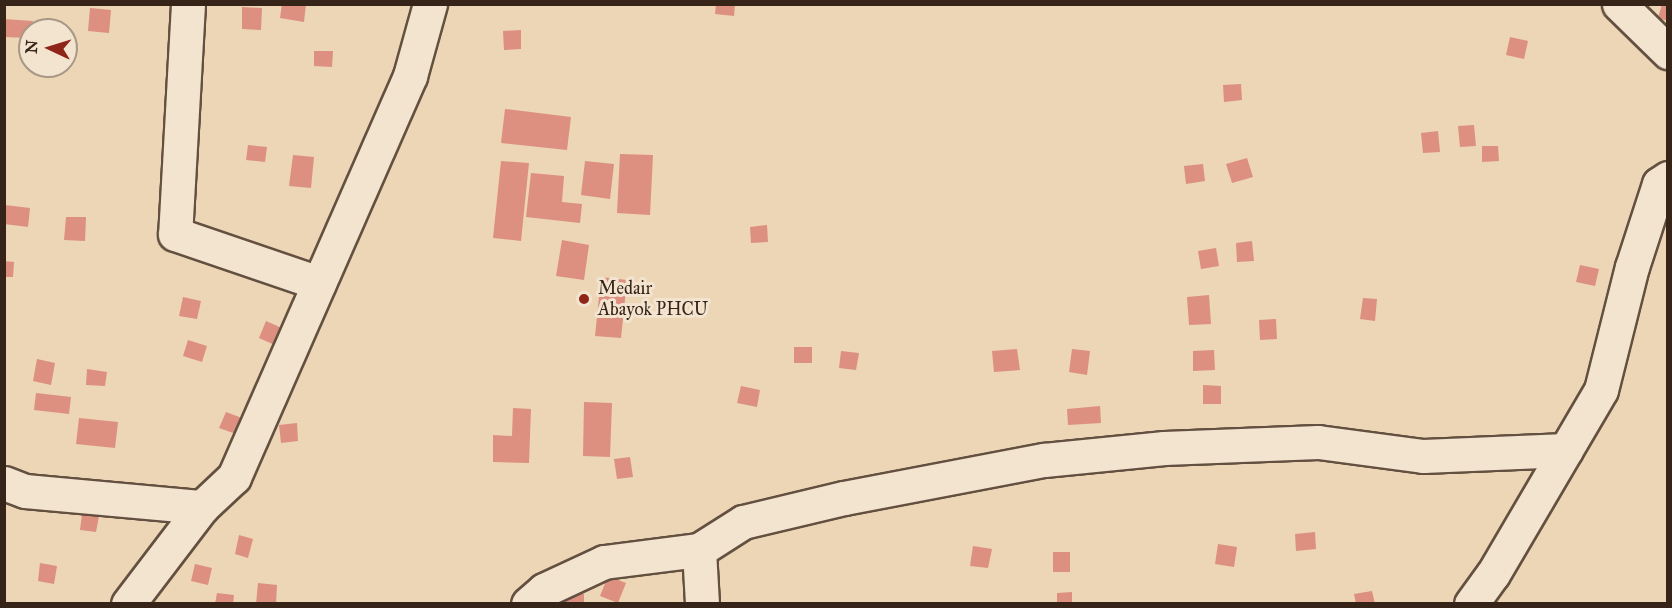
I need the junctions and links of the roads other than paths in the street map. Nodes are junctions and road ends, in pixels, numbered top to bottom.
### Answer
1 (188, 4) edge
2 (430, 4) edge
3 (1619, 4) edge
4 (1668, 52) edge
5 (1668, 178) edge
6 (319, 283) junction
7 (1566, 450) junction
8 (4, 483) edge
9 (202, 507) junction
10 (699, 550) junction
11 (128, 603) edge
12 (528, 603) edge
13 (702, 603) edge
14 (1471, 603) edge

1 - 6 street
2 - 6 street
3 - 4 street
5 - 7 street
6 - 9 street
7 - 10 street
7 - 14 street
8 - 9 street
9 - 11 street
10 - 12 street
10 - 13 street

